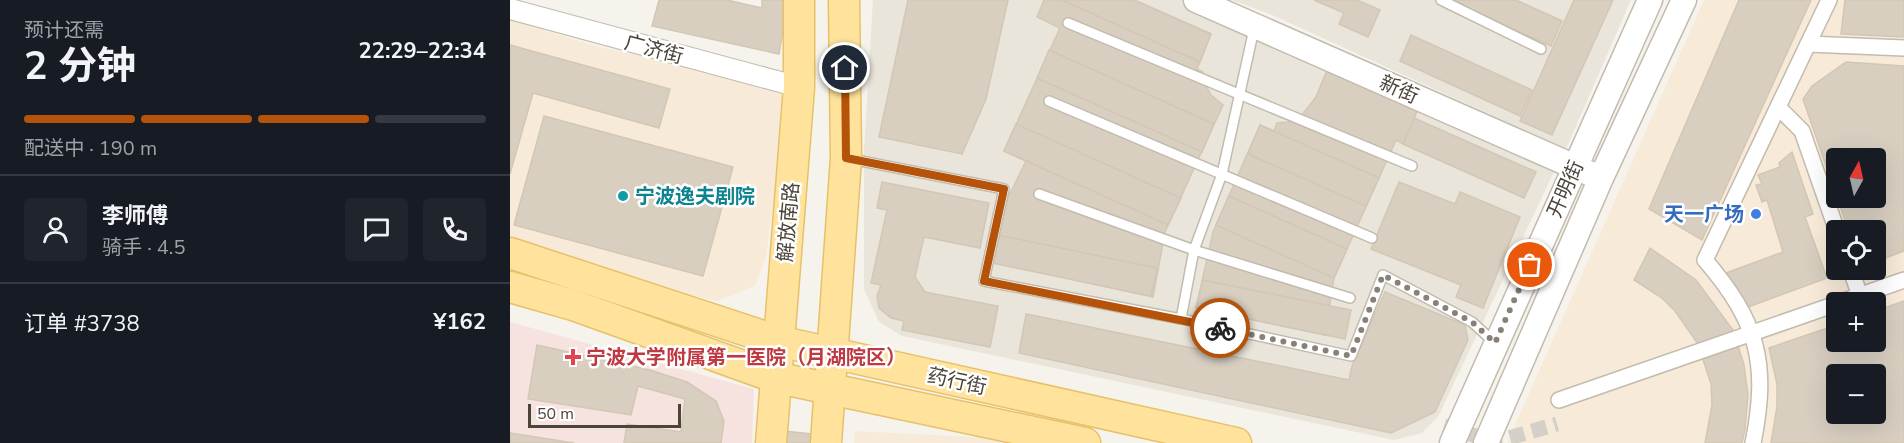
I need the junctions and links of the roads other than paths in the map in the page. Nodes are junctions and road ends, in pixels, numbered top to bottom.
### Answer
1 (799, 0) edge
2 (844, 0) edge
3 (1196, 0) edge
4 (1441, 0) edge
5 (1650, 0) edge
6 (1683, 0) edge
7 (1829, 0) edge
8 (510, 9) edge
9 (1068, 23) dead end
10 (1255, 26) junction
11 (1808, 44) junction
12 (1904, 48) edge
13 (1541, 49) dead end
14 (799, 87) junction
15 (1241, 94) junction
16 (1049, 101) dead end
17 (1778, 107) junction
18 (846, 158) junction
19 (1412, 166) dead end
20 (1575, 168) junction
21 (1222, 174) junction
22 (1601, 178) junction
23 (1039, 194) dead end
24 (1833, 220) edge
25 (1372, 238) dead end
26 (1194, 250) junction
27 (510, 253) edge
28 (1904, 280) edge
29 (510, 287) edge
30 (1871, 292) edge
31 (1350, 298) dead end
32 (1826, 307) edge
33 (1181, 319) junction
34 (1753, 331) junction
35 (778, 341) junction
36 (1495, 343) junction
37 (832, 353) junction
38 (774, 377) junction
39 (830, 389) junction
40 (1559, 400) dead end
41 (771, 443) edge
42 (826, 443) edge
43 (1085, 443) edge
44 (1236, 443) edge
45 (1452, 443) edge
46 (1486, 443) edge
47 (1753, 443) edge

1 - 14 main road, 解放南路
2 - 18 main road
3 - 10 street, 新街
4 - 13 lane
5 - 20 street, 开明街
6 - 22 street, 开明街
7 - 11 street
8 - 14 street, 广济街
9 - 15 lane
10 - 15 lane
10 - 20 street, 新街
11 - 12 street
11 - 17 street
14 - 35 main road, 解放南路
15 - 19 lane
15 - 21 lane
16 - 21 lane
17 - 24 street
17 - 34 street
18 - 33 lane
18 - 37 main road
20 - 22 street, 新街
20 - 36 street, 开明街
21 - 25 lane
21 - 26 lane
22 - 46 street, 开明街
23 - 26 lane
26 - 31 lane
26 - 33 lane
27 - 35 main road, 药行街
28 - 30 street
29 - 38 main road, 药行街
32 - 34 street
33 - 36 lane
34 - 40 street
34 - 47 street
35 - 37 main road, 药行街
35 - 38 main road, 解放南路
36 - 45 street, 开明街
37 - 39 main road
37 - 44 main road, 药行街
38 - 39 main road, 药行街
38 - 41 main road, 解放南路
39 - 42 main road
39 - 43 main road, 药行街

